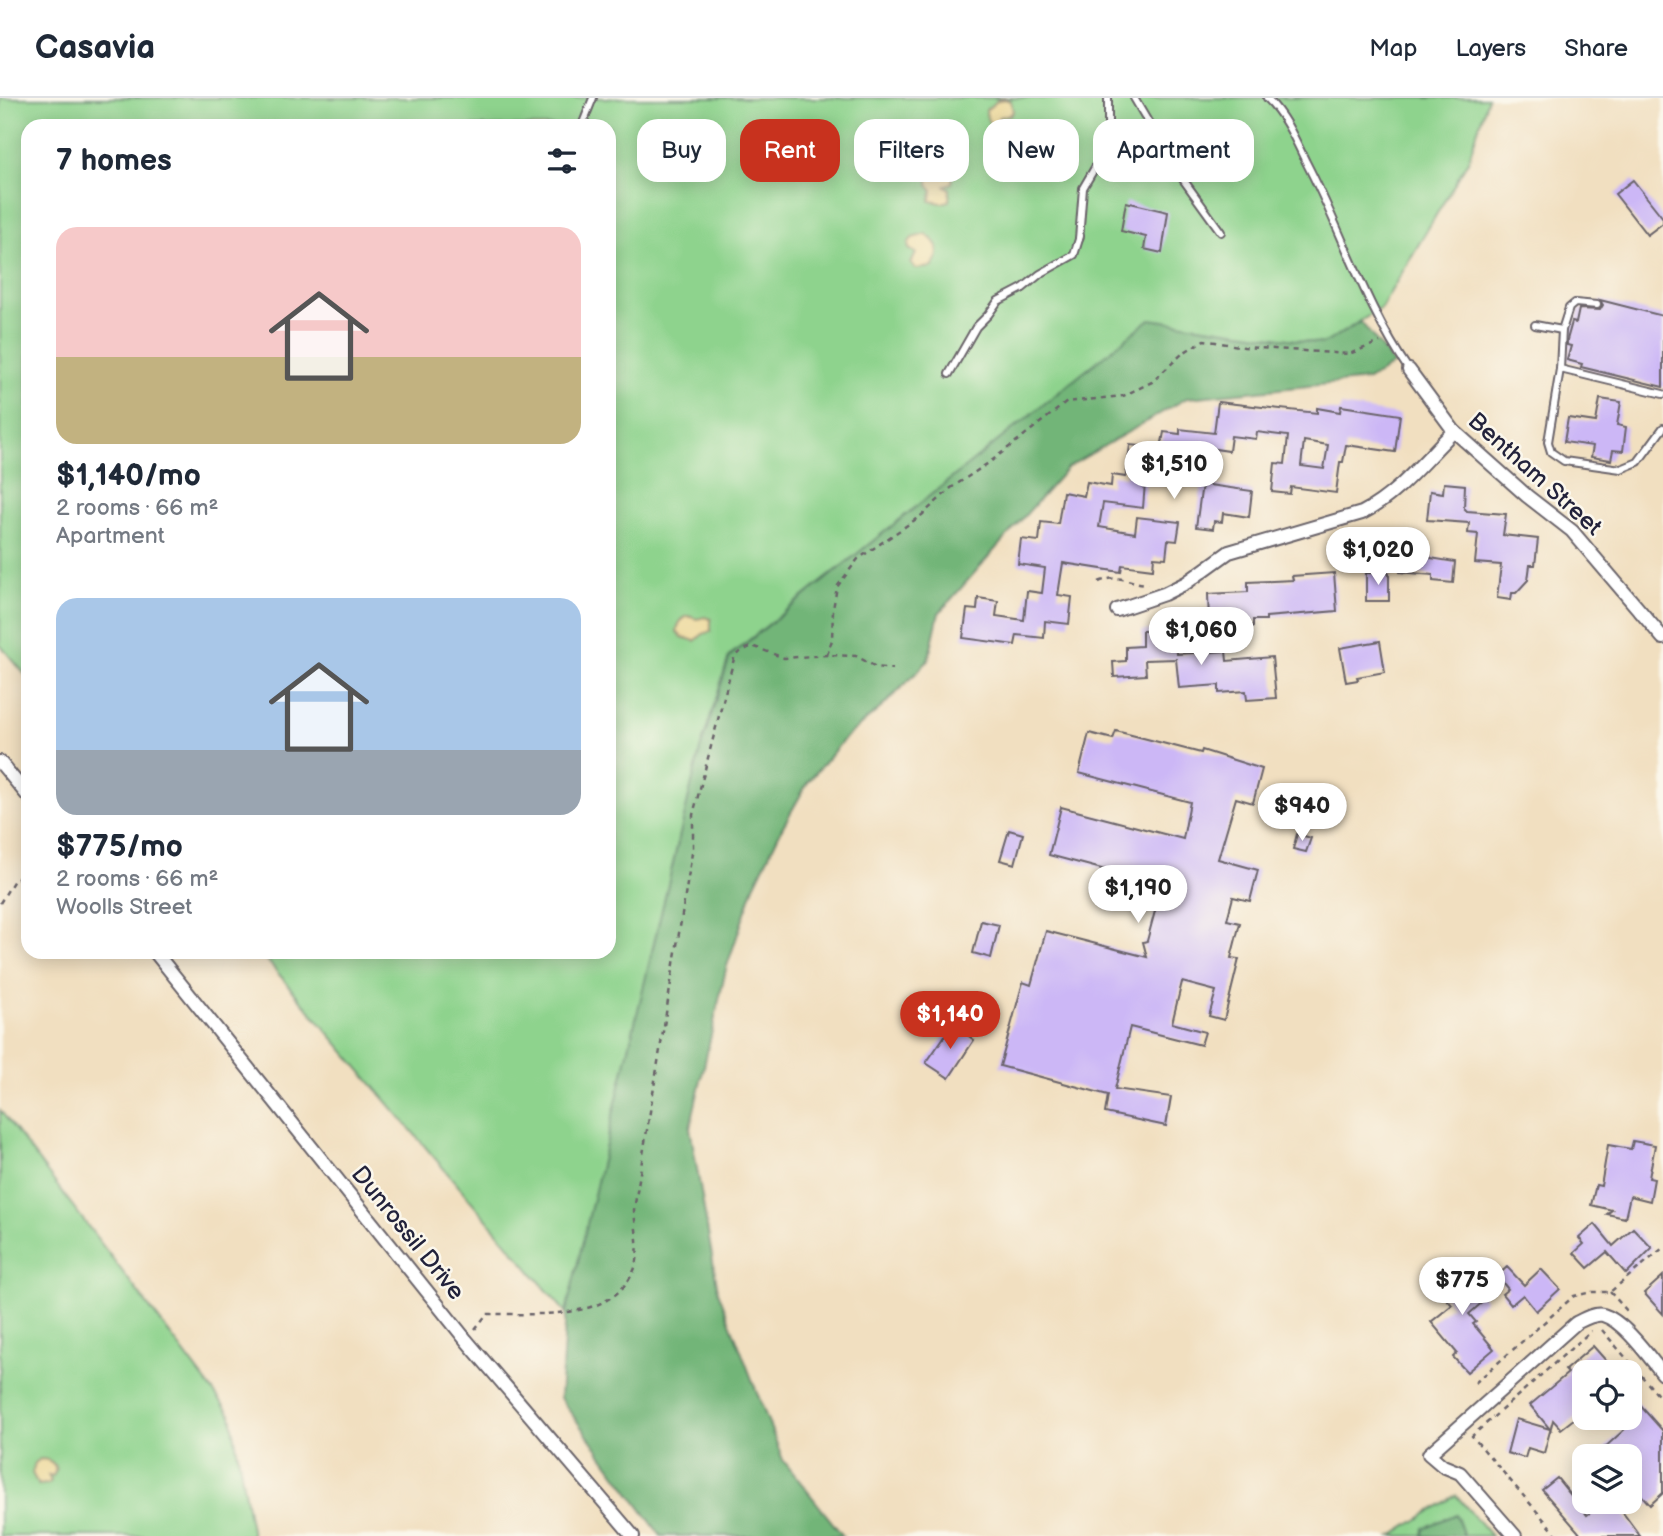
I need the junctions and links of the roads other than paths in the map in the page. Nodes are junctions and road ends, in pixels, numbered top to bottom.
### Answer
1 (593, 98) edge
2 (1108, 98) edge
3 (1134, 98) edge
4 (1266, 98) edge
5 (584, 119) edge
6 (1221, 232) dead end
7 (1597, 305) dead end
8 (1535, 325) dead end
9 (1562, 330) junction
10 (1560, 369) junction
11 (1409, 370) joint
12 (948, 374) dead end
13 (1663, 394) edge
14 (1663, 428) edge
15 (1454, 431) junction
16 (1117, 610) dead end
17 (1663, 638) edge
18 (0, 762) edge
19 (21, 788) edge
20 (161, 959) edge
21 (1663, 1374) edge
22 (633, 1536) edge
23 (1515, 1536) edge

1 - 5 lane
2 - 12 lane
3 - 6 lane
4 - 11 lane
7 - 9 lane
8 - 9 lane
9 - 10 lane
10 - 13 lane
10 - 14 lane
11 - 15 street, Bentham Street
15 - 16 street
15 - 17 street, Bentham Street
18 - 19 street
20 - 22 street, Dunrossil Drive
21 - 23 street

